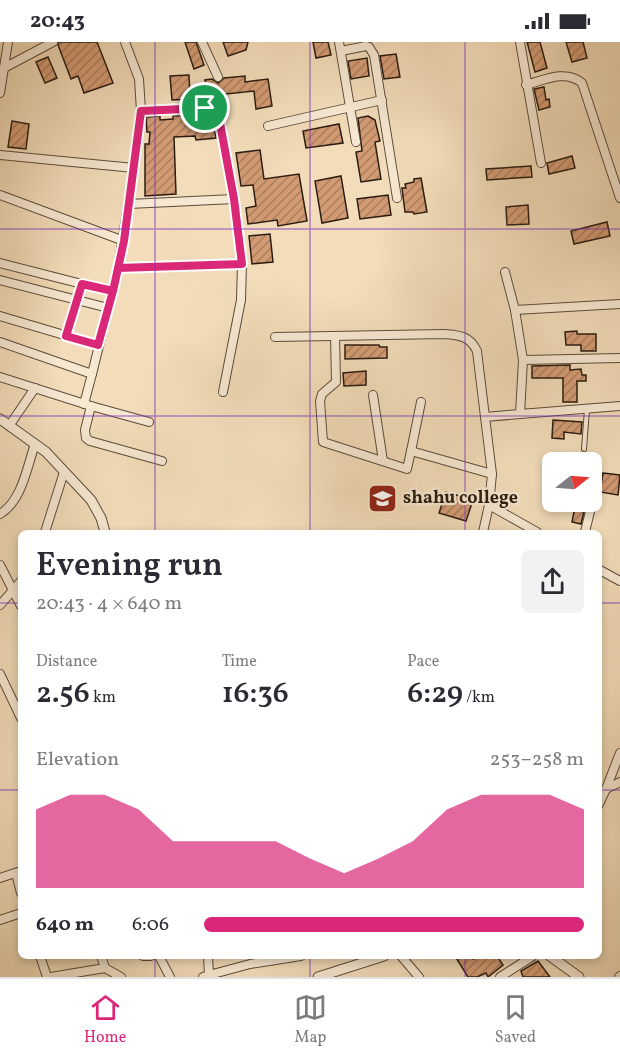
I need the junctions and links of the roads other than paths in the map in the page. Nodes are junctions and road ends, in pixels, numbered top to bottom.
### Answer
1 (8, 42) edge
2 (53, 42) edge
3 (125, 42) edge
4 (202, 42) edge
5 (520, 42) edge
6 (340, 46) edge
7 (4, 68) junction
8 (218, 77) dead end
9 (525, 84) junction
10 (0, 93) edge
11 (382, 100) junction
12 (350, 107) junction
13 (141, 111) junction
14 (268, 126) dead end
15 (356, 142) dead end
16 (0, 155) edge
17 (541, 163) dead end
18 (134, 168) junction
19 (0, 195) edge
20 (397, 198) dead end
21 (620, 198) edge
22 (234, 199) junction
23 (129, 204) junction
24 (124, 241) junction
25 (0, 263) edge
26 (242, 264) junction
27 (118, 268) junction
28 (505, 272) dead end
29 (0, 280) edge
30 (82, 284) junction
31 (113, 291) junction
32 (77, 300) junction
33 (620, 304) edge
34 (108, 308) junction
35 (515, 310) junction
36 (0, 316) edge
37 (66, 336) junction
38 (335, 336) junction
39 (275, 337) dead end
40 (0, 342) edge
41 (98, 345) junction
42 (620, 357) edge
43 (523, 360) junction
44 (92, 374) junction
45 (0, 377) edge
46 (34, 388) junction
47 (224, 392) dead end
48 (373, 395) dead end
49 (421, 402) dead end
50 (87, 405) junction
51 (620, 406) edge
52 (587, 409) junction
53 (520, 414) junction
54 (485, 417) junction
55 (0, 419) edge
56 (149, 422) dead end
57 (9, 426) junction
58 (35, 444) junction
59 (584, 449) dead end
60 (411, 451) junction
61 (162, 461) dead end
62 (382, 461) junction
63 (64, 472) junction
64 (492, 474) junction
65 (489, 505) junction
66 (590, 512) edge
67 (0, 514) edge
68 (46, 530) edge
69 (104, 530) edge
70 (483, 530) edge
71 (533, 530) edge
72 (585, 530) edge
73 (0, 565) edge
74 (602, 571) edge
75 (620, 581) edge
76 (18, 584) edge
77 (13, 591) junction
78 (18, 600) edge
79 (0, 605) edge
80 (0, 676) edge
81 (18, 712) edge
82 (620, 753) edge
83 (620, 782) edge
84 (606, 789) junction
85 (602, 798) edge
86 (18, 872) edge
87 (0, 878) edge
88 (18, 914) edge
89 (0, 920) edge
90 (41, 959) edge
91 (102, 959) edge
92 (161, 959) edge
93 (208, 959) edge
94 (375, 959) edge
95 (404, 959) edge
96 (528, 959) edge
97 (554, 959) edge
98 (250, 960) edge
99 (105, 968) junction
100 (206, 976) edge
101 (49, 977) edge
102 (121, 977) edge
103 (170, 977) edge
104 (318, 977) edge
105 (419, 977) edge
106 (500, 977) edge
107 (579, 977) edge

1 - 7 street
2 - 7 street
3 - 13 street
4 - 8 street
5 - 9 street
6 - 11 street
6 - 12 street
7 - 10 street
9 - 17 street
9 - 21 street
11 - 12 street
11 - 20 street
12 - 14 street
12 - 15 street
13 - 18 street
13 - 22 street
16 - 18 street
18 - 23 street
19 - 24 street
22 - 23 street
22 - 26 street
23 - 24 street
24 - 27 street
25 - 30 street
26 - 27 street
26 - 47 street
27 - 31 street
28 - 35 street
29 - 32 street
30 - 31 street
30 - 32 street
31 - 34 street
32 - 34 street
32 - 37 street
33 - 35 street
34 - 41 street
35 - 43 street
36 - 37 street
37 - 41 street
38 - 39 street
38 - 54 street
38 - 62 street
40 - 44 street
41 - 44 street
42 - 43 street
43 - 53 street
44 - 50 street
45 - 46 street
46 - 50 street
46 - 57 street
48 - 62 street
49 - 60 street
50 - 56 street
50 - 61 street
51 - 52 street
52 - 53 street
52 - 59 lane
53 - 54 street
54 - 64 street
55 - 57 street
57 - 58 street
58 - 63 street
58 - 67 street
60 - 62 street
60 - 64 street
63 - 68 street
63 - 69 street
64 - 65 street
65 - 70 street
65 - 71 street
66 - 72 street
73 - 77 street
74 - 75 street
76 - 77 street
77 - 78 street
77 - 79 street
80 - 81 street
82 - 84 street
83 - 84 street
84 - 85 street
86 - 87 street
88 - 89 street
90 - 101 street
91 - 99 street
92 - 103 street
93 - 100 street
94 - 104 street
95 - 105 street
96 - 106 street
97 - 107 street
98 - 100 street
99 - 101 street
99 - 102 street

